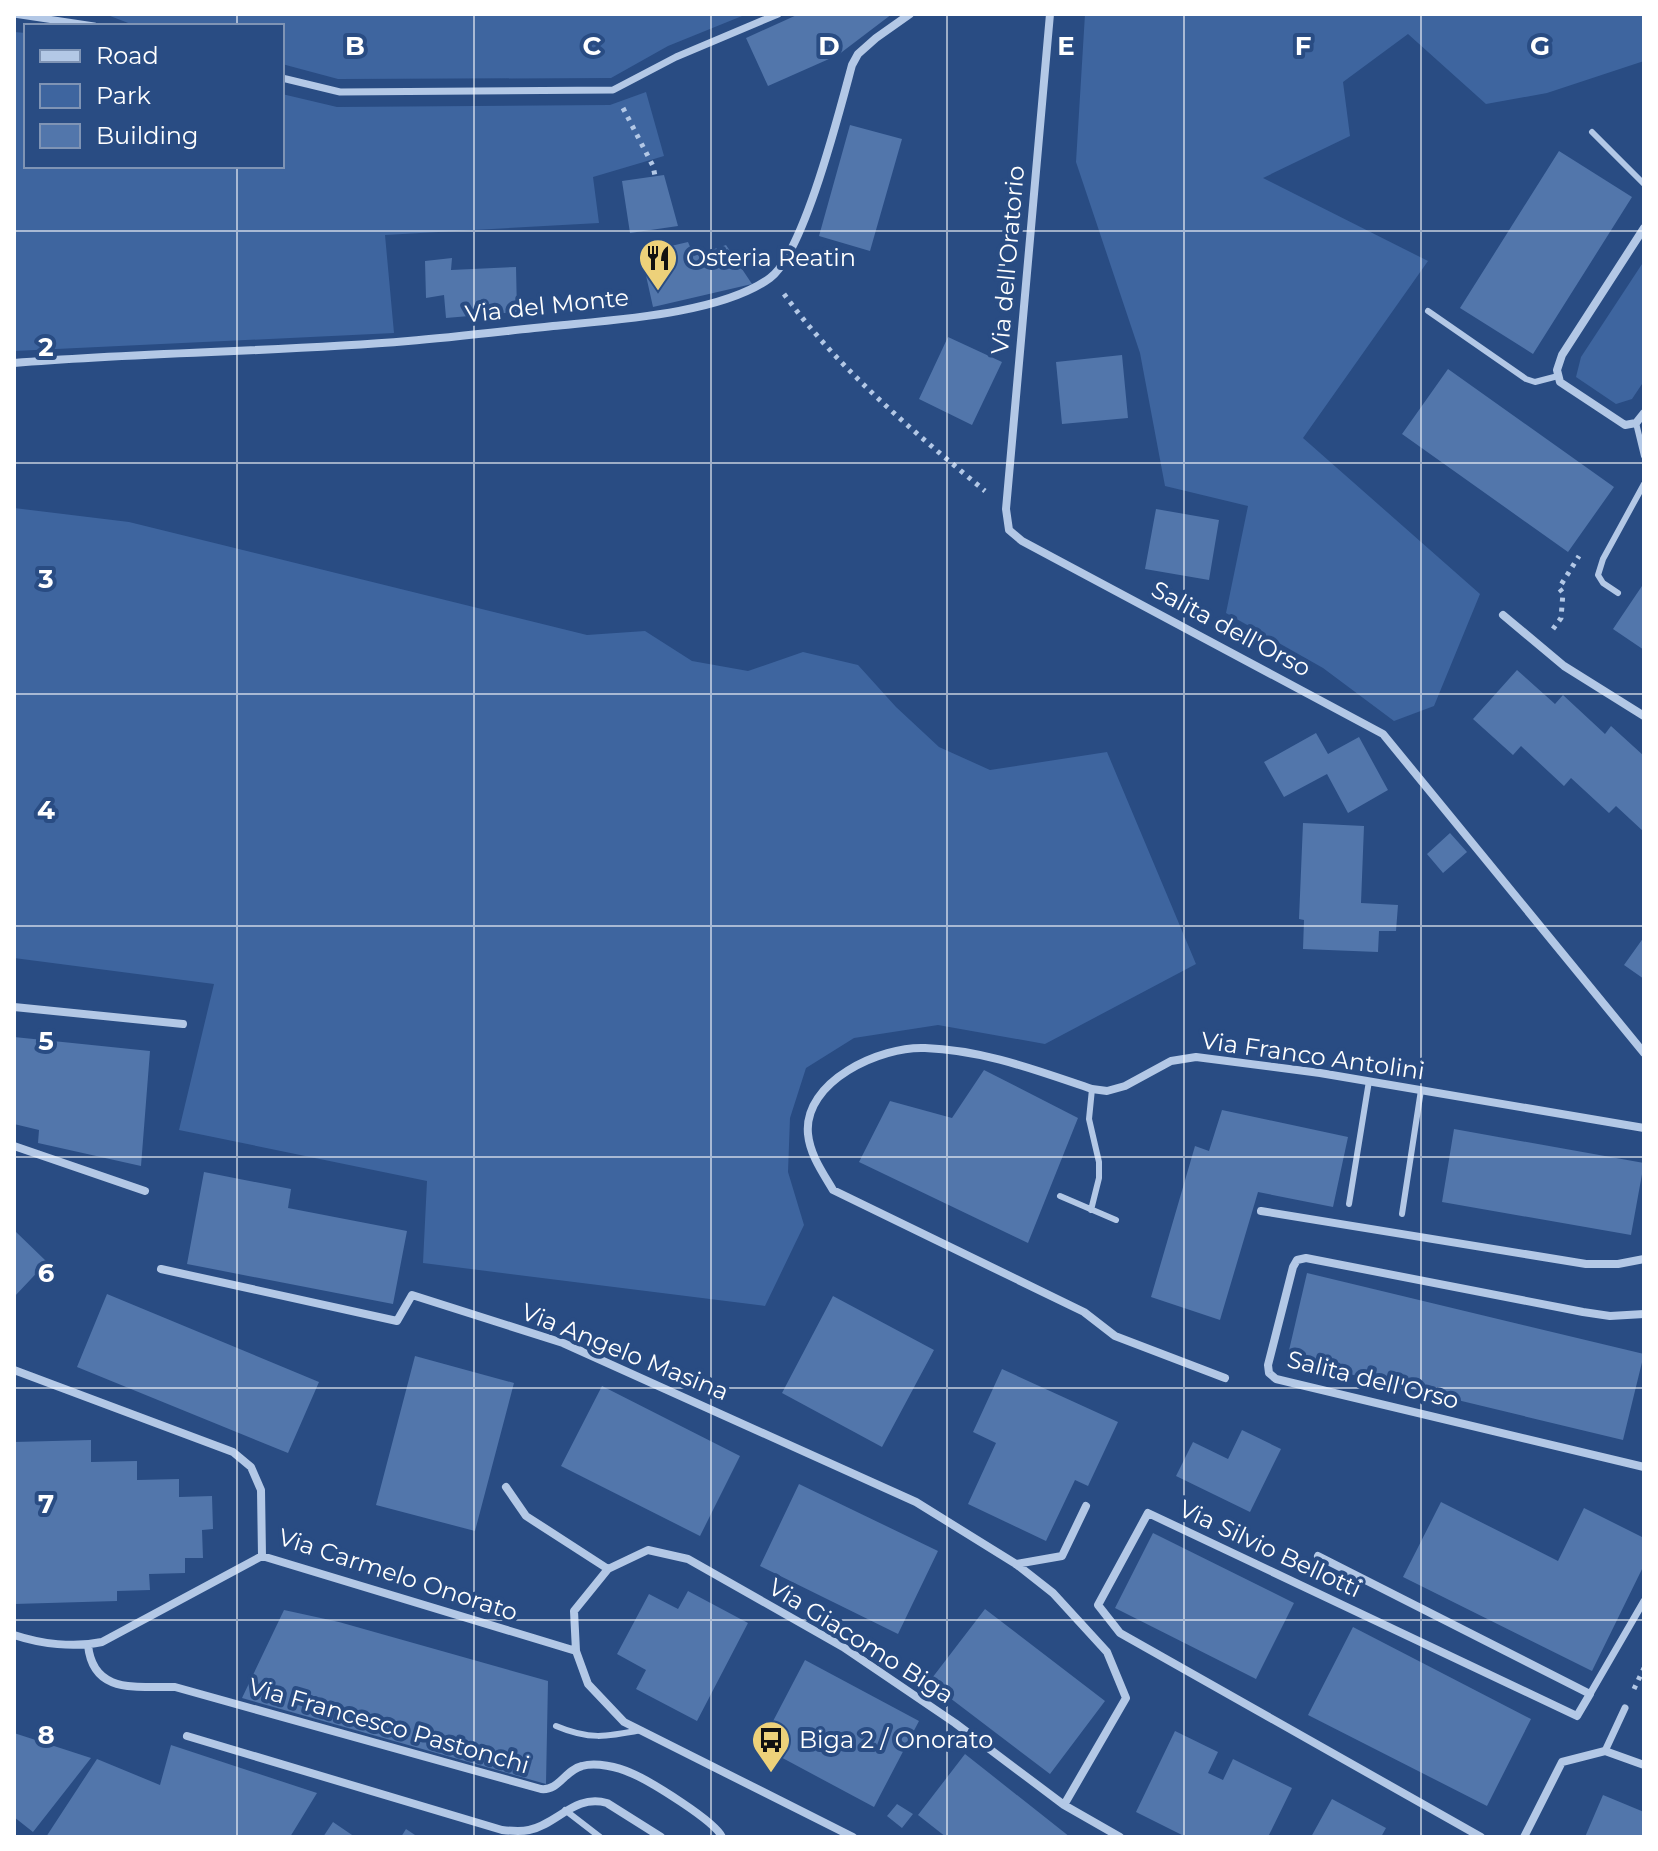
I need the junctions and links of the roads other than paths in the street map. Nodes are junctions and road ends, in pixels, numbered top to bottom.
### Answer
1 (14, 14) edge
2 (778, 14) edge
3 (910, 14) edge
4 (1050, 14) edge
5 (81, 24) edge
6 (284, 78) edge
7 (1592, 132) dead end
8 (1644, 184) edge
9 (1644, 228) edge
10 (1428, 311) dead end
11 (14, 363) edge
12 (1558, 376) junction
13 (1644, 413) edge
14 (1636, 423) junction
15 (1644, 456) edge
16 (1644, 484) edge
17 (1006, 509) joint
18 (1618, 593) dead end
19 (1503, 615) dead end
20 (1644, 716) edge
21 (14, 1007) edge
22 (183, 1024) dead end
23 (1644, 1053) edge
24 (1369, 1081) junction
25 (1092, 1089) junction
26 (1421, 1090) junction
27 (1644, 1128) edge
28 (14, 1146) edge
29 (145, 1191) dead end
30 (1060, 1196) dead end
31 (1349, 1204) dead end
32 (1091, 1210) junction
33 (1261, 1211) dead end
34 (1402, 1214) dead end
35 (1116, 1220) dead end
36 (1644, 1259) edge
37 (161, 1269) dead end
38 (1644, 1314) edge
39 (14, 1370) edge
40 (1225, 1378) dead end
41 (1644, 1467) edge
42 (506, 1487) dead end
43 (1086, 1506) dead end
44 (262, 1556) junction
45 (1318, 1556) dead end
46 (1016, 1564) junction
47 (608, 1569) junction
48 (1644, 1601) edge
49 (14, 1635) edge
50 (88, 1645) junction
51 (576, 1651) junction
52 (1590, 1694) junction
53 (1625, 1708) dead end
54 (556, 1726) dead end
55 (641, 1730) junction
56 (187, 1736) dead end
57 (1605, 1751) junction
58 (1644, 1765) edge
59 (1064, 1805) junction
60 (565, 1810) junction
61 (600, 1837) edge
62 (661, 1837) edge
63 (722, 1837) edge
64 (853, 1837) edge
65 (1120, 1837) edge
66 (1481, 1837) edge
67 (1524, 1837) edge

1 - 5 street
2 - 6 street
3 - 11 street, Via del Monte
4 - 17 street, Via dell'Oratorio
7 - 8 lane
9 - 12 street
10 - 12 lane
12 - 14 street
13 - 14 street
14 - 15 lane
16 - 18 lane
17 - 23 street, Salita dell'Orso
19 - 20 street
21 - 22 street
24 - 25 street, Via Franco Antolini
24 - 26 street, Via Franco Antolini
24 - 31 lane
25 - 32 lane
25 - 40 street, Via Franco Antolini
26 - 27 street, Via Franco Antolini
26 - 34 lane
28 - 29 street
30 - 32 lane
32 - 35 lane
33 - 36 street
37 - 46 street, Via Angelo Masina
38 - 41 street, Salita dell'Orso
39 - 44 street, Via Carmelo Onorato
42 - 47 street
43 - 46 street
44 - 50 street
44 - 51 street, Via Carmelo Onorato
45 - 52 street, Via Silvio Bellotti
46 - 59 street, Via Angelo Masina
47 - 51 street, Via Giacomo Biga
47 - 59 street, Via Giacomo Biga
48 - 52 street
49 - 50 street
50 - 63 street, Via Francesco Pastonchi
51 - 55 street, Via Giacomo Biga
52 - 66 street, Via Silvio Bellotti
53 - 57 street
54 - 55 lane
55 - 64 street, Via Giacomo Biga
56 - 60 street
57 - 58 street
57 - 67 street
59 - 65 street, Via Giacomo Biga
60 - 61 lane
60 - 62 street

